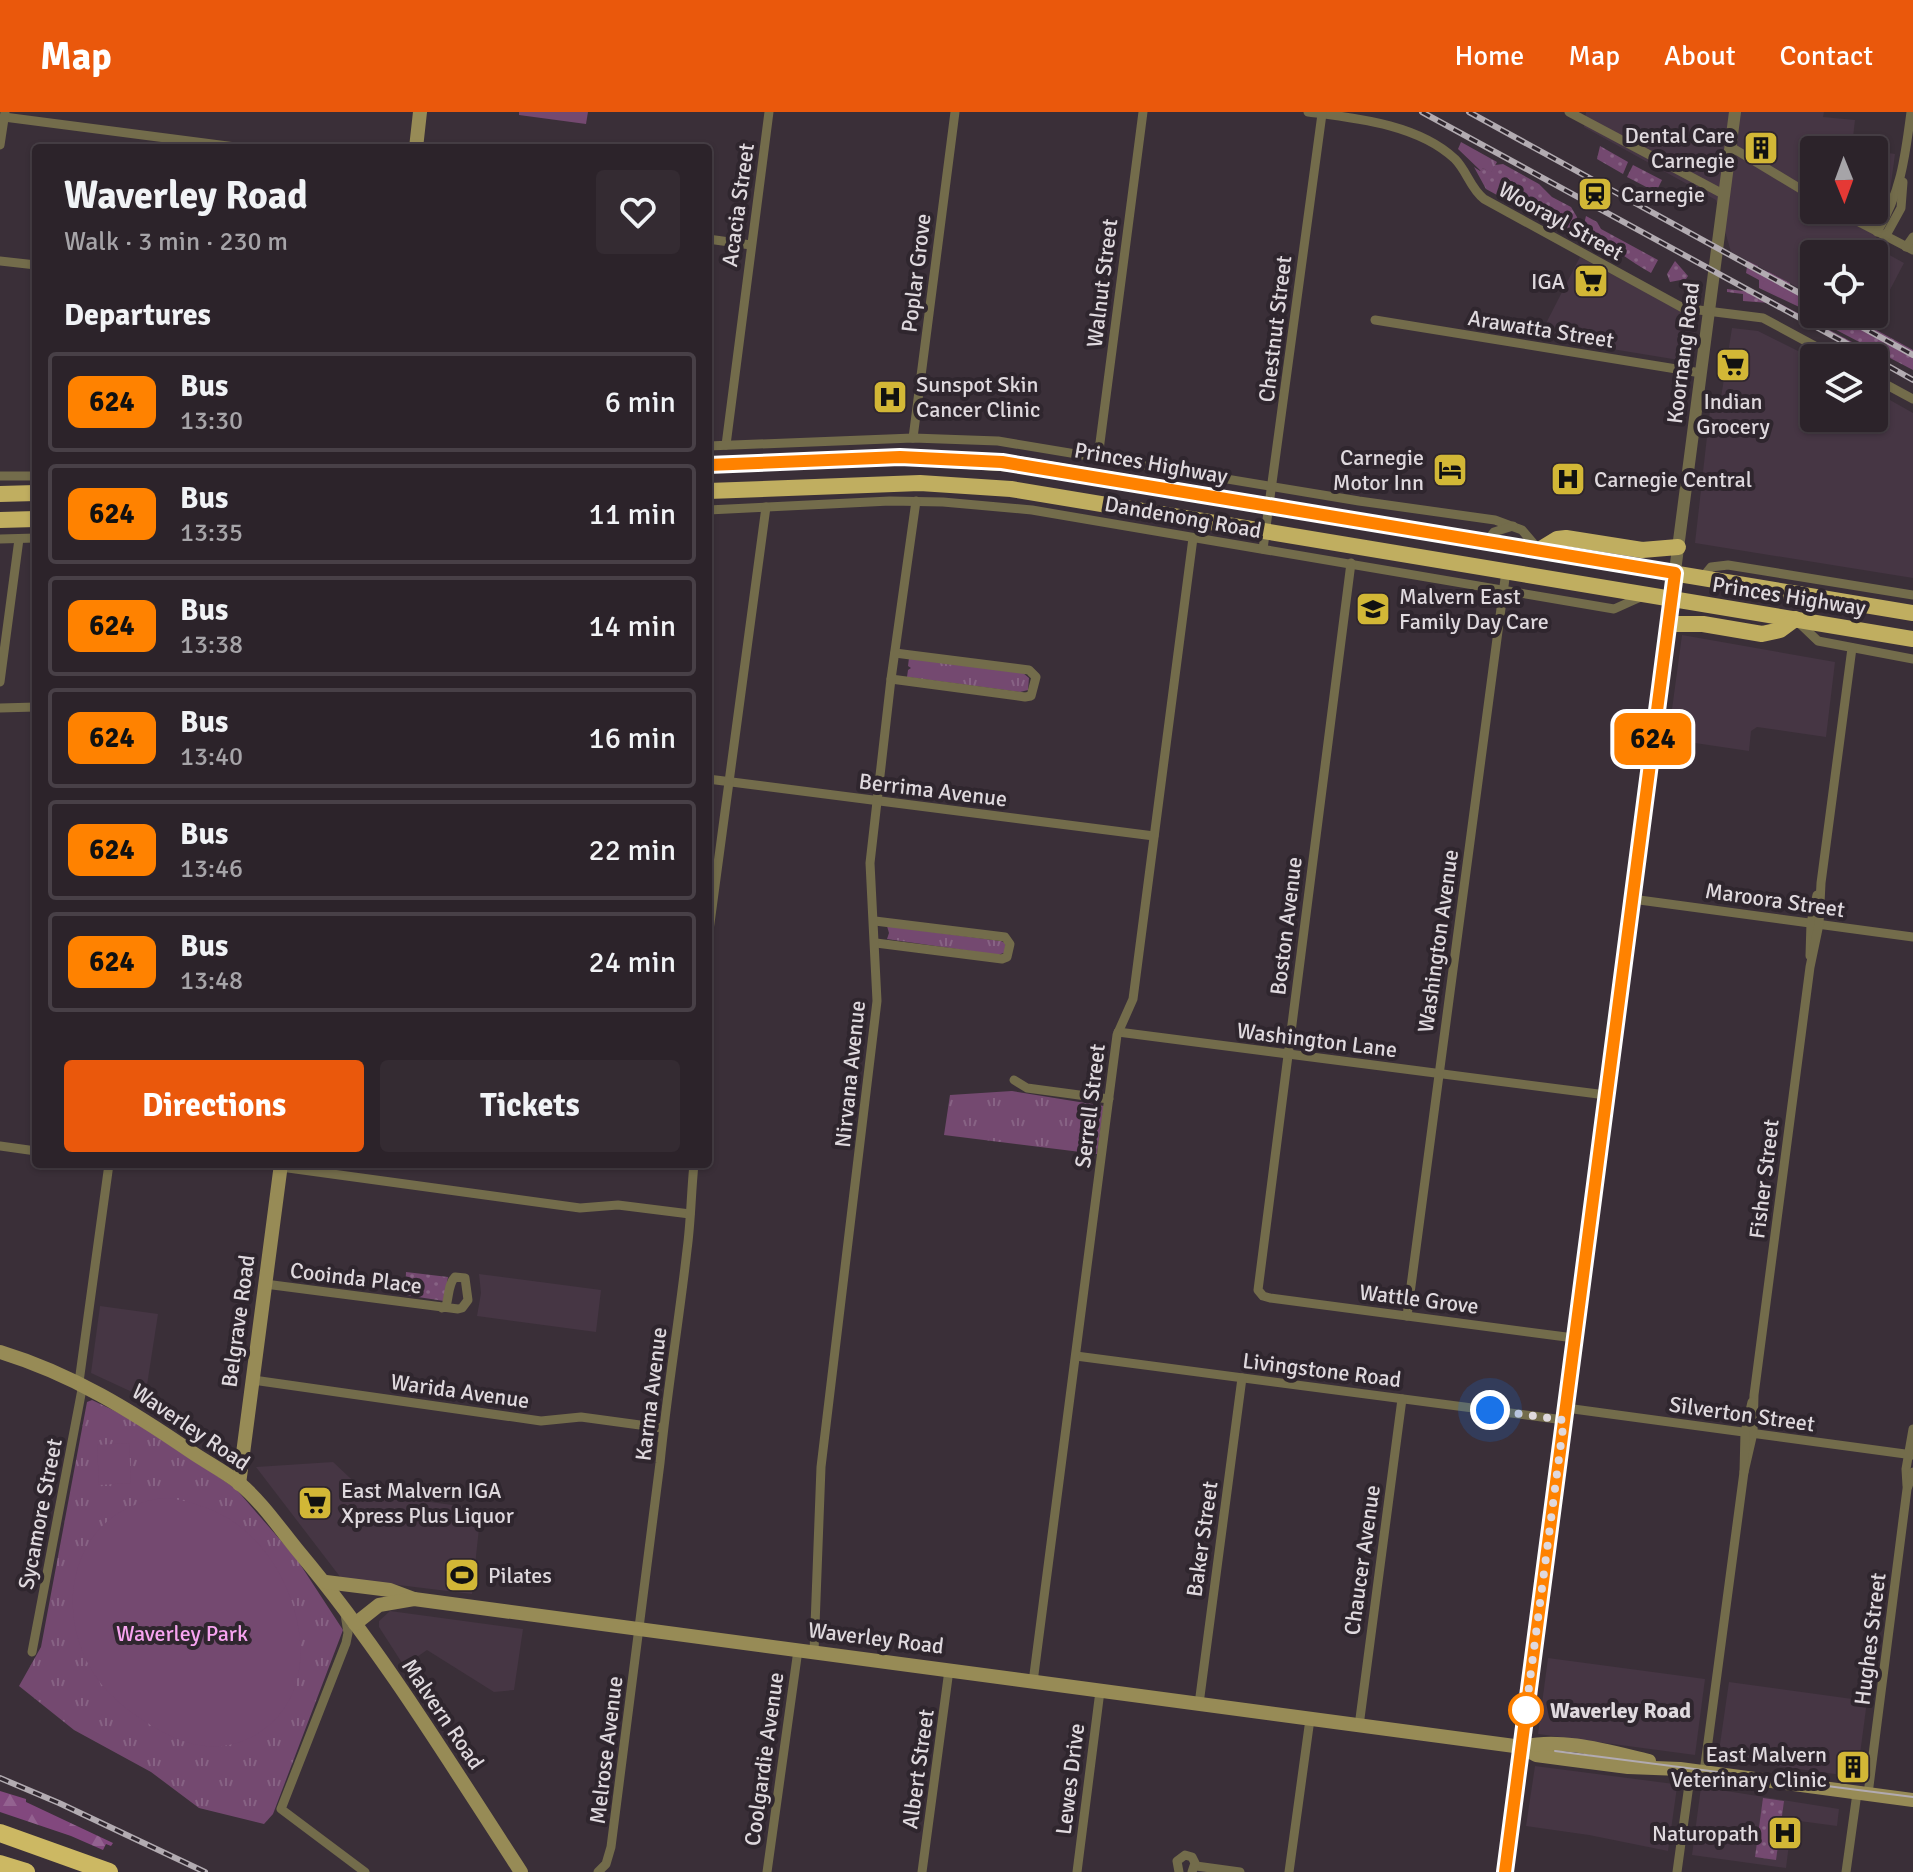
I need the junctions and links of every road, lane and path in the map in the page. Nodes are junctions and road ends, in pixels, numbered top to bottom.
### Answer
1 (420, 112) edge
2 (769, 112) edge
3 (955, 112) edge
4 (1143, 112) edge
5 (1308, 112) edge
6 (1569, 112) edge
7 (1595, 112) edge
8 (1735, 112) edge
9 (1911, 112) edge
10 (4, 114) edge
11 (1322, 114) edge
12 (1594, 125) junction
13 (215, 144) edge
14 (416, 144) edge
15 (0, 145) edge
16 (1731, 147) junction
17 (1800, 189) edge
18 (1723, 194) junction
19 (1862, 224) edge
20 (1881, 234) junction
21 (1913, 237) edge
22 (712, 240) edge
23 (751, 245) junction
24 (1910, 249) edge
25 (0, 261) edge
26 (32, 265) edge
27 (1709, 312) junction
28 (1375, 320) dead end
29 (1811, 344) edge
30 (1701, 373) junction
31 (1888, 386) edge
32 (1913, 399) edge
33 (913, 438) junction
34 (726, 445) junction
35 (712, 446) edge
36 (1098, 458) junction
37 (840, 459) junction
38 (712, 465) edge
39 (0, 476) edge
40 (32, 476) edge
41 (839, 485) junction
42 (1273, 487) junction
43 (712, 491) edge
44 (32, 493) edge
45 (0, 494) edge
46 (916, 501) junction
47 (1270, 505) junction
48 (766, 507) junction
49 (712, 510) edge
50 (32, 519) edge
51 (0, 520) edge
52 (1513, 526) junction
53 (1266, 531) junction
54 (32, 538) edge
55 (1193, 538) junction
56 (0, 539) edge
57 (19, 539) junction
58 (1486, 542) junction
59 (1678, 547) junction
60 (1263, 549) junction
61 (1539, 550) junction
62 (1351, 563) junction
63 (1506, 571) junction
64 (1675, 573) junction
65 (1702, 578) junction
66 (1502, 591) junction
67 (1646, 594) junction
68 (1913, 595) edge
69 (1672, 599) junction
70 (1913, 613) edge
71 (1795, 619) junction
72 (1669, 624) junction
73 (1913, 639) edge
74 (1852, 648) junction
75 (895, 653) junction
76 (1913, 659) edge
77 (891, 679) junction
78 (0, 682) edge
79 (32, 707) edge
80 (0, 708) edge
81 (712, 780) edge
82 (728, 782) junction
83 (877, 801) junction
84 (1154, 836) junction
85 (712, 899) edge
86 (1632, 899) junction
87 (875, 921) junction
88 (1815, 924) junction
89 (1913, 937) edge
90 (876, 943) junction
91 (1118, 1032) junction
92 (1287, 1054) junction
93 (1439, 1074) junction
94 (1014, 1080) dead end
95 (1606, 1095) junction
96 (1109, 1099) junction
97 (0, 1146) edge
98 (32, 1150) edge
99 (108, 1168) edge
100 (281, 1168) edge
101 (295, 1168) edge
102 (694, 1168) edge
103 (690, 1214) junction
104 (265, 1284) junction
105 (1260, 1294) joint
106 (442, 1308) dead end
107 (1407, 1316) junction
108 (1574, 1338) junction
109 (0, 1352) edge
110 (1076, 1356) junction
111 (1242, 1378) junction
112 (253, 1380) junction
113 (81, 1383) junction
114 (1402, 1399) junction
115 (1565, 1414) junction
116 (662, 1428) junction
117 (1913, 1429) edge
118 (1749, 1433) junction
119 (1910, 1455) edge
120 (1913, 1472) edge
121 (239, 1484) junction
122 (1907, 1489) junction
123 (326, 1582) junction
124 (375, 1590) junction
125 (414, 1599) junction
126 (345, 1608) junction
127 (352, 1628) junction
128 (639, 1629) junction
129 (798, 1650) junction
130 (32, 1652) dead end
131 (814, 1652) junction
132 (949, 1670) junction
133 (1033, 1682) junction
134 (1100, 1691) junction
135 (1199, 1704) junction
136 (1310, 1719) junction
137 (1359, 1726) junction
138 (1522, 1747) junction
139 (1692, 1770) junction
140 (1862, 1793) junction
141 (1913, 1800) edge
142 (0, 1833) edge
143 (0, 1864) edge
144 (1194, 1869) edge
145 (26, 1872) edge
146 (109, 1872) edge
147 (365, 1872) edge
148 (521, 1872) edge
149 (598, 1872) edge
150 (767, 1872) edge
151 (922, 1872) edge
152 (1077, 1872) edge
153 (1179, 1872) edge
154 (1240, 1872) edge
155 (1289, 1872) edge
156 (1505, 1872) edge
157 (1677, 1872) edge
158 (1846, 1872) edge

1 - 14 main road
2 - 23 street, Acacia Street
3 - 33 street, Poplar Grove
4 - 36 street, Walnut Street
5 - 11 street, Woorayl Street
6 - 12 street
7 - 12 street
8 - 16 street, Koornang Road
9 - 20 street
10 - 13 street
10 - 15 street
11 - 27 street, Woorayl Street
11 - 42 street, Chestnut Street
12 - 18 street
16 - 17 street
16 - 18 street, Koornang Road
18 - 27 street, Koornang Road
19 - 20 street
20 - 24 street
21 - 24 street
22 - 23 street
23 - 34 street, Acacia Street
25 - 26 street
27 - 29 street, Woorayl Street
27 - 30 street, Koornang Road
28 - 30 street, Arawatta Street
30 - 59 street, Koornang Road
31 - 32 street
33 - 34 street, Dandenong Road
33 - 36 street, Dandenong Road
34 - 35 street, Dandenong Road
36 - 42 street, Dandenong Road
37 - 38 highway, Princes Highway
37 - 41 highway
37 - 47 highway, Princes Highway
39 - 40 street
41 - 43 highway, Princes Highway
41 - 53 highway, Princes Highway
42 - 47 street, Chestnut Street
42 - 52 street, Dandenong Road
44 - 45 highway
46 - 48 street, Dandenong Road
46 - 55 street, Dandenong Road
46 - 75 street, Nirvana Avenue
47 - 53 street, Chestnut Street
47 - 58 highway, Princes Highway
48 - 49 street, Dandenong Road
48 - 82 street
50 - 51 highway
52 - 58 street
52 - 61 street, Dandenong Road
53 - 60 street, Chestnut Street
53 - 63 highway, Princes Highway
54 - 57 street
55 - 60 street, Dandenong Road
55 - 84 street, Serrell Street
56 - 57 street
57 - 78 street
58 - 61 highway, Princes Highway
59 - 61 highway
59 - 64 street, Koornang Road
60 - 62 street, Dandenong Road
61 - 64 highway, Princes Highway
62 - 66 street, Dandenong Road
62 - 92 street, Boston Avenue
63 - 66 street, Washington Avenue
63 - 67 highway, Princes Highway
64 - 65 highway, Princes Highway
64 - 69 street, Koornang Road
65 - 68 street
65 - 70 highway, Princes Highway
66 - 67 street, Dandenong Road
66 - 93 street, Washington Avenue
67 - 69 highway, Princes Highway
69 - 71 highway, Princes Highway
69 - 72 street, Koornang Road
71 - 72 highway
71 - 73 highway, Princes Highway
71 - 74 street
72 - 86 street, Koornang Road
74 - 76 street
74 - 88 street, Fisher Street
75 - 77 street, Nirvana Avenue
75 - 77 street
77 - 83 street, Nirvana Avenue
79 - 80 street
81 - 82 street, Berrima Avenue
82 - 83 street, Berrima Avenue
82 - 85 street
83 - 84 street, Berrima Avenue
83 - 87 street, Nirvana Avenue
84 - 91 street, Serrell Street
86 - 88 street, Maroora Street
86 - 95 street, Koornang Road
87 - 90 street, Nirvana Avenue
87 - 90 street
88 - 89 street, Maroora Street
88 - 118 street, Fisher Street
90 - 131 street, Nirvana Avenue
91 - 92 street, Washington Lane
91 - 96 street, Serrell Street
92 - 93 street, Washington Lane
92 - 105 street, Boston Avenue
93 - 95 street, Washington Lane
93 - 107 street, Washington Avenue
94 - 96 street
95 - 108 street, Koornang Road
96 - 110 street, Serrell Street
97 - 98 street
99 - 113 street, Sycamore Street
100 - 104 main road, Belgrave Road
101 - 103 street
102 - 103 street, Karma Avenue
103 - 116 street, Karma Avenue
104 - 106 street, Cooinda Place
104 - 112 main road, Belgrave Road
105 - 107 street, Wattle Grove
107 - 108 street, Wattle Grove
108 - 115 street, Koornang Road
109 - 113 main road, Waverley Road
110 - 111 street, Livingstone Road
110 - 133 street, Serrell Street
111 - 114 street, Livingstone Road
111 - 135 street, Baker Street
112 - 116 street, Warida Avenue
112 - 121 main road, Belgrave Road
113 - 121 main road, Waverley Road
113 - 130 street, Sycamore Street
114 - 115 street, Livingstone Road
114 - 137 street, Chaucer Avenue
115 - 118 street, Silverton Street
115 - 138 street, Koornang Road
116 - 128 street, Karma Avenue
117 - 119 street, Hughes Street
118 - 119 street, Silverton Street
118 - 139 street, Fisher Street
119 - 122 street, Hughes Street
120 - 122 street, Hughes Street
121 - 123 main road, Waverley Road
122 - 140 street, Hughes Street
123 - 124 main road, Waverley Road
123 - 126 main road, Malvern Road
124 - 125 main road, Waverley Road
124 - 126 main road
125 - 127 main road, Waverley Road
125 - 128 main road, Waverley Road
126 - 127 main road, Malvern Road
127 - 147 street
127 - 148 main road, Malvern Road
128 - 129 main road, Waverley Road
128 - 149 street, Melrose Avenue
129 - 131 main road, Waverley Road
129 - 150 street, Coolgardie Avenue
131 - 132 main road, Waverley Road
132 - 133 main road, Waverley Road
132 - 151 street, Albert Street
133 - 134 main road, Waverley Road
134 - 135 main road, Waverley Road
134 - 152 street, Lewes Drive
135 - 136 main road, Waverley Road
136 - 137 main road, Waverley Road
136 - 155 street
137 - 138 main road, Waverley Road
138 - 139 main road, Waverley Road
138 - 156 street, Koornang Road
139 - 140 main road, Waverley Road
139 - 157 street, Fisher Street
140 - 141 main road, Waverley Road
140 - 158 street, Hughes Street
142 - 146 highway
143 - 145 highway
144 - 153 street
144 - 154 street

